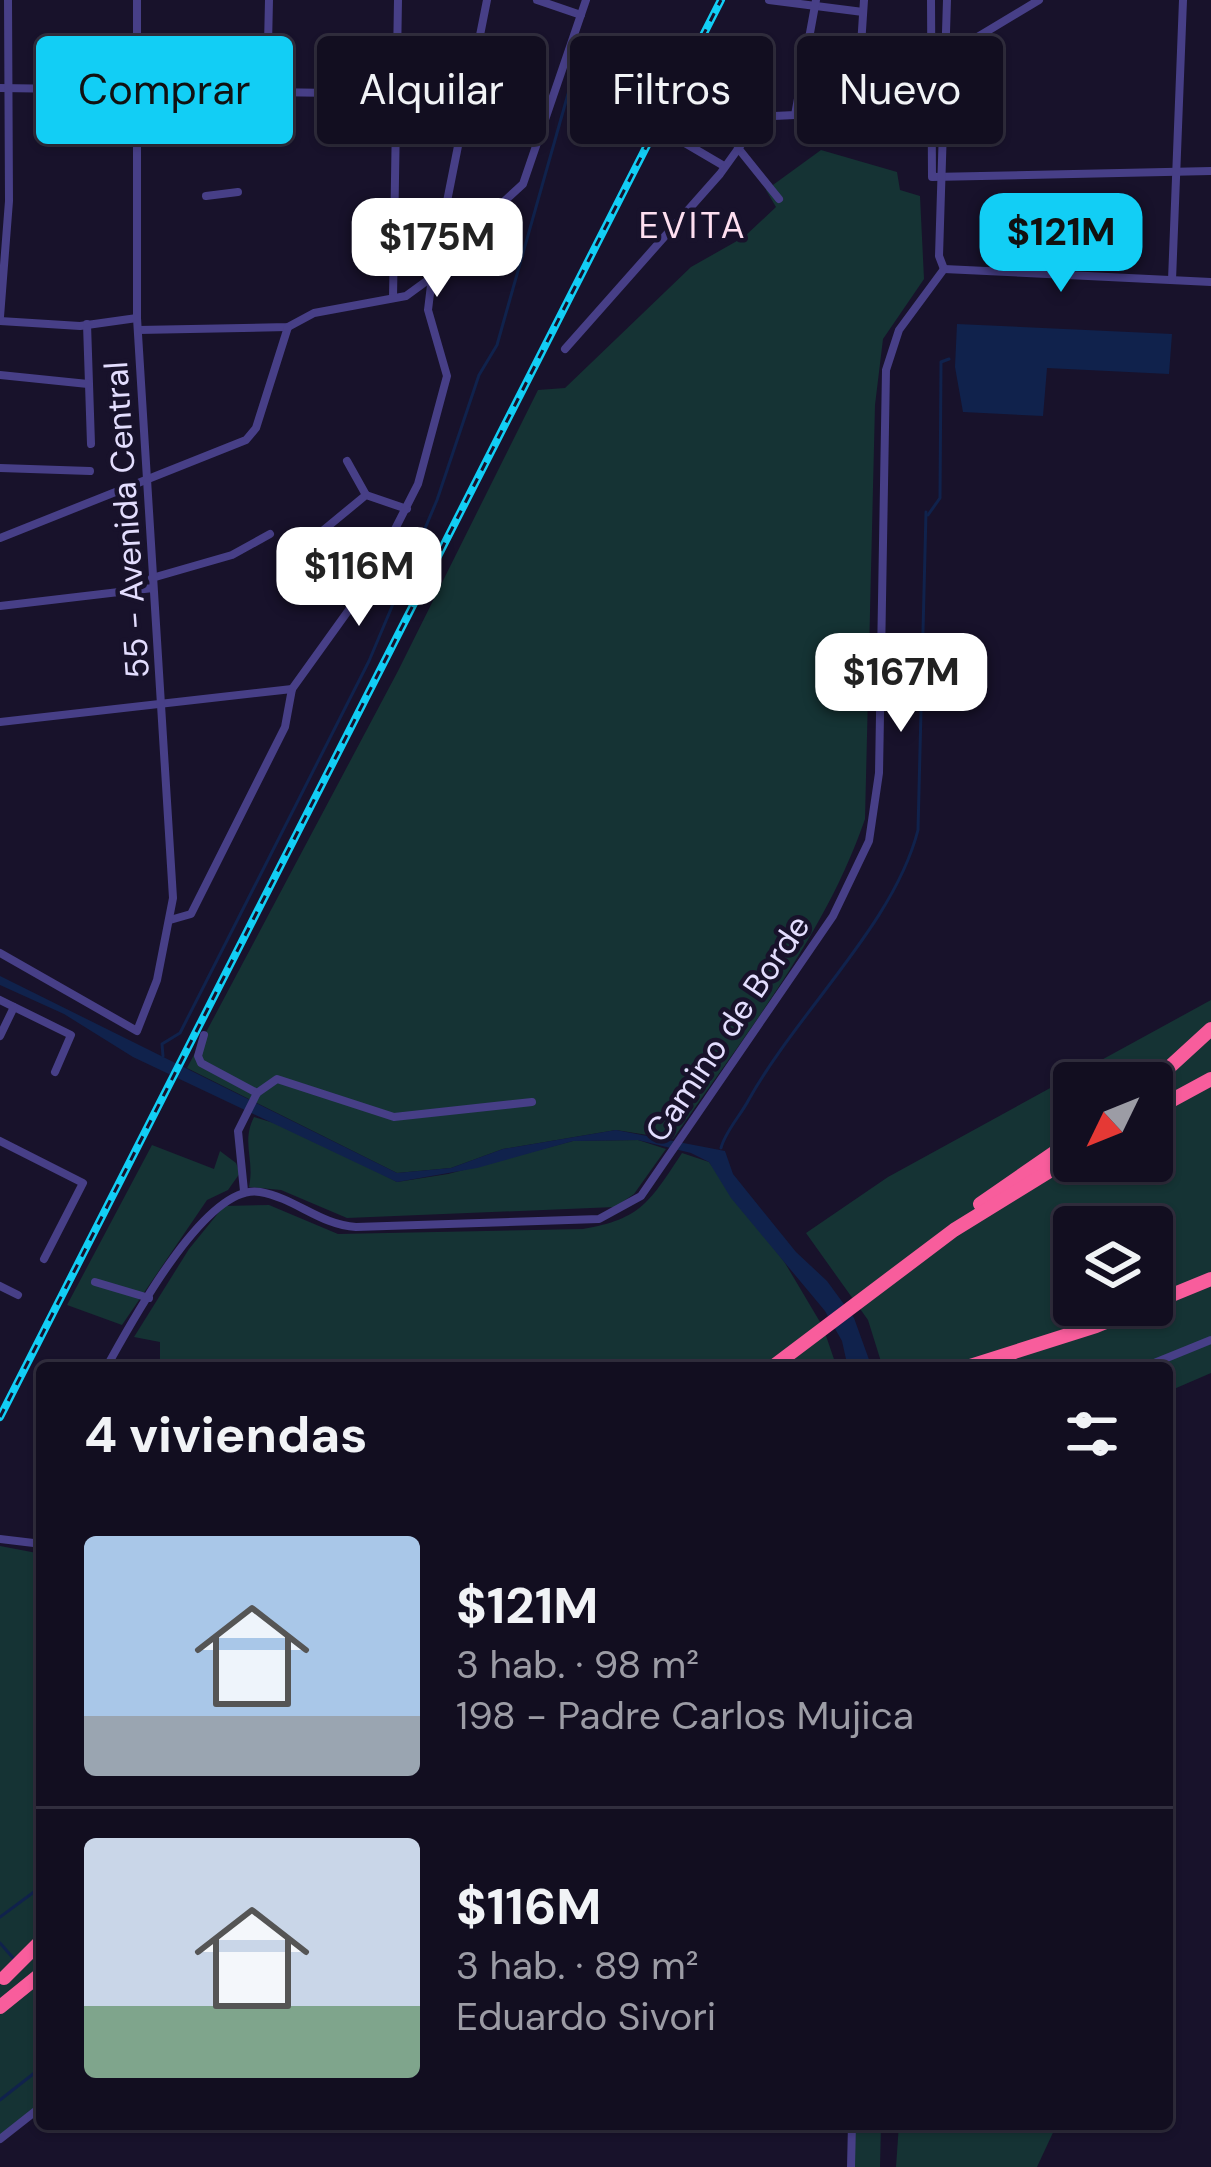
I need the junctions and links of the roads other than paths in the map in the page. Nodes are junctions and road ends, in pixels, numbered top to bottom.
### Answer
1 (8, 0) edge
2 (137, 0) edge
3 (269, 0) edge
4 (398, 0) edge
5 (487, 0) edge
6 (537, 0) edge
7 (586, 0) edge
8 (769, 0) edge
9 (863, 0) edge
10 (931, 0) edge
11 (947, 0) edge
12 (1039, 0) edge
13 (1183, 0) edge
14 (815, 3) edge
15 (862, 12) junction
16 (581, 15) junction
17 (137, 36) edge
18 (268, 36) edge
19 (398, 36) edge
20 (480, 36) edge
21 (861, 36) edge
22 (931, 36) edge
23 (946, 36) edge
24 (977, 36) edge
25 (3, 88) edge
26 (36, 88) edge
27 (773, 115) edge
28 (546, 122) edge
29 (136, 144) edge
30 (396, 144) edge
31 (460, 144) edge
32 (538, 144) edge
33 (687, 144) edge
34 (741, 144) edge
35 (930, 144) edge
36 (944, 144) edge
37 (738, 148) junction
38 (725, 166) junction
39 (1173, 171) junction
40 (1211, 171) edge
41 (943, 177) junction
42 (238, 192) dead end
43 (206, 196) dead end
44 (779, 199) dead end
45 (441, 239) junction
46 (944, 269) junction
47 (433, 277) junction
48 (1172, 280) junction
49 (1211, 282) edge
50 (406, 296) junction
51 (393, 299) junction
52 (428, 310) junction
53 (137, 317) junction
54 (0, 319) edge
55 (87, 324) junction
56 (288, 327) junction
57 (138, 330) junction
58 (565, 349) dead end
59 (0, 376) edge
60 (88, 384) junction
61 (91, 444) dead end
62 (347, 461) dead end
63 (0, 468) edge
64 (90, 471) dead end
65 (144, 478) junction
66 (366, 495) junction
67 (407, 509) junction
68 (270, 534) dead end
69 (0, 538) edge
70 (309, 542) dead end
71 (152, 583) junction
72 (0, 606) edge
73 (292, 689) junction
74 (163, 705) junction
75 (0, 722) edge
76 (170, 920) junction
77 (0, 952) edge
78 (0, 1000) edge
79 (14, 1007) junction
80 (1211, 1029) edge
81 (204, 1035) dead end
82 (0, 1036) edge
83 (1173, 1064) edge
84 (56, 1072) dead end
85 (1211, 1079) edge
86 (256, 1095) junction
87 (1173, 1100) edge
88 (532, 1102) dead end
89 (0, 1141) edge
90 (1053, 1153) edge
91 (1053, 1169) edge
92 (244, 1191) junction
93 (954, 1230) junction
94 (44, 1259) dead end
95 (1211, 1279) edge
96 (95, 1282) dead end
97 (0, 1286) edge
98 (18, 1295) dead end
99 (149, 1298) junction
100 (1211, 1340) edge
101 (110, 1362) edge
102 (779, 1362) edge
103 (983, 1362) edge
104 (1157, 1362) edge
105 (0, 1539) edge
106 (36, 1543) edge
107 (36, 1949) edge
108 (2, 1979) edge
109 (36, 1980) edge
110 (0, 2007) edge
111 (36, 2111) edge
112 (853, 2130) edge
113 (0, 2139) edge
114 (851, 2167) edge

1 - 25 street
2 - 17 street, 55 - Avenida Central
3 - 18 street
4 - 19 street
5 - 20 street
6 - 16 street
7 - 16 street
8 - 14 street
9 - 15 street
10 - 22 street
11 - 23 street
12 - 24 street
13 - 39 street
14 - 15 street
14 - 27 street
15 - 21 street
16 - 28 street
25 - 26 street
25 - 54 street
29 - 53 street, 55 - Avenida Central
30 - 51 street
31 - 45 street
32 - 45 street
33 - 38 street
34 - 37 street
35 - 41 street
36 - 41 street
37 - 38 street
37 - 44 street
38 - 58 street
39 - 40 street
39 - 41 street
39 - 48 street
41 - 46 street
42 - 43 street
45 - 47 street
46 - 48 street
46 - 92 street, Camino de Borde
47 - 50 street
47 - 52 street
48 - 49 street
50 - 51 street
50 - 52 street
51 - 56 street
52 - 67 street
53 - 55 street
53 - 57 street, 55 - Avenida Central
54 - 55 street
55 - 60 street
56 - 57 street
56 - 65 street
57 - 65 street, 55 - Avenida Central
59 - 60 street
60 - 61 street
62 - 66 street
63 - 64 street
65 - 69 street
65 - 71 street, 55 - Avenida Central
66 - 67 street
66 - 70 street
67 - 73 street
68 - 71 street
71 - 72 street
71 - 74 street, 55 - Avenida Central
73 - 74 street
73 - 76 street
74 - 75 street
74 - 76 street, 55 - Avenida Central
76 - 77 street, 55 - Avenida Central
78 - 79 street
79 - 82 street
79 - 84 street
80 - 83 highway
81 - 86 street
85 - 87 highway
86 - 88 street
86 - 92 street
89 - 94 street
90 - 93 highway
91 - 93 highway
92 - 99 street
93 - 102 highway
95 - 103 highway
96 - 99 street
97 - 98 street
99 - 101 street
100 - 104 street
105 - 106 street
107 - 108 highway
109 - 110 highway
111 - 113 street
112 - 114 street

